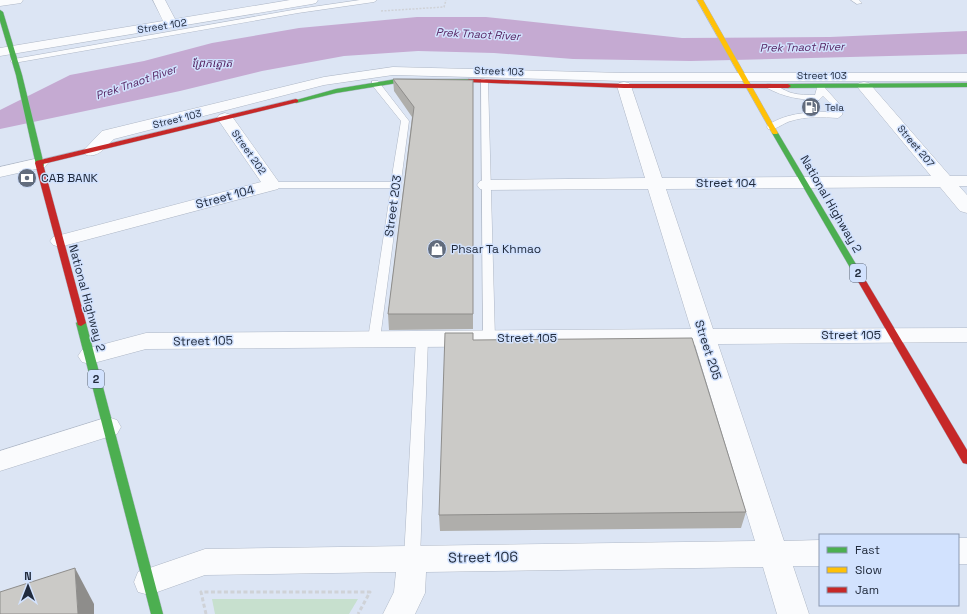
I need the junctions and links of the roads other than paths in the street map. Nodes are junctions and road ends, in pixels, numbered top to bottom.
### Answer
1 (17, 0) edge
2 (159, 0) edge
3 (312, 0) edge
4 (374, 0) edge
5 (700, 0) edge
6 (0, 2) edge
7 (287, 2) edge
8 (0, 12) edge
9 (171, 24) junction
10 (9, 54) edge
11 (967, 77) edge
12 (744, 79) junction
13 (484, 81) junction
14 (375, 83) junction
15 (967, 85) edge
16 (624, 86) junction
17 (864, 86) junction
18 (822, 88) junction
19 (225, 118) junction
20 (772, 127) junction
21 (92, 151) junction
22 (40, 163) junction
23 (0, 172) edge
24 (967, 181) edge
25 (946, 182) junction
26 (804, 183) junction
27 (655, 184) junction
28 (272, 185) junction
29 (395, 185) junction
30 (486, 185) junction
31 (967, 207) edge
32 (60, 241) junction
33 (967, 334) edge
34 (894, 335) junction
35 (704, 337) junction
36 (489, 338) junction
37 (374, 339) junction
38 (422, 339) junction
39 (90, 356) junction
40 (108, 427) junction
41 (967, 460) edge
42 (0, 461) edge
43 (774, 553) junction
44 (819, 553) edge
45 (412, 558) junction
46 (149, 582) junction
47 (157, 614) edge
48 (399, 614) edge
49 (793, 614) edge

1 - 6 street
2 - 9 street
3 - 7 street, Street 102
4 - 10 lane
5 - 12 main road, National Highway 2 / 2
7 - 9 street, Street 102
8 - 10 main road, National Highway 2 / 2
9 - 10 street, Street 102
10 - 22 main road, National Highway 2 / 2
11 - 12 street
12 - 16 main road, Street 103
12 - 18 main road, Street 103
12 - 20 main road, National Highway 2 / 2
12 - 21 street
13 - 14 main road, Street 103
13 - 16 main road, Street 103
13 - 30 lane
14 - 19 main road, Street 103
14 - 29 lane, Street 203
15 - 17 main road, Street 103
16 - 27 street, Street 205
17 - 18 main road, Street 103
17 - 25 street, Street 207
18 - 20 lane
19 - 21 main road, Street 103
19 - 28 street, Street 202
20 - 26 main road, National Highway 2 / 2
21 - 22 main road, Street 103
22 - 23 street
22 - 32 main road, National Highway 2 / 2
24 - 25 street, Street 104
25 - 26 street, Street 104
25 - 31 street, Street 207
26 - 27 street, Street 104
26 - 34 main road, National Highway 2 / 2
27 - 30 street, Street 104
27 - 35 street, Street 205
28 - 29 lane, Street 104
28 - 32 street, Street 104
29 - 37 lane, Street 203
30 - 36 lane
32 - 39 main road, National Highway 2 / 2
33 - 34 street, Street 105
34 - 35 street, Street 105
34 - 41 main road, National Highway 2 / 2
35 - 36 street, Street 105
35 - 43 street, Street 205
36 - 38 street, Street 105
37 - 38 street, Street 105
37 - 39 street, Street 105
38 - 45 lane
39 - 40 main road, National Highway 2 / 2
40 - 42 street
40 - 46 main road, National Highway 2 / 2
43 - 44 street, Street 106
43 - 45 street, Street 106
43 - 49 street, Street 205
45 - 46 street, Street 106
45 - 48 street
46 - 47 main road, National Highway 2 / 2

